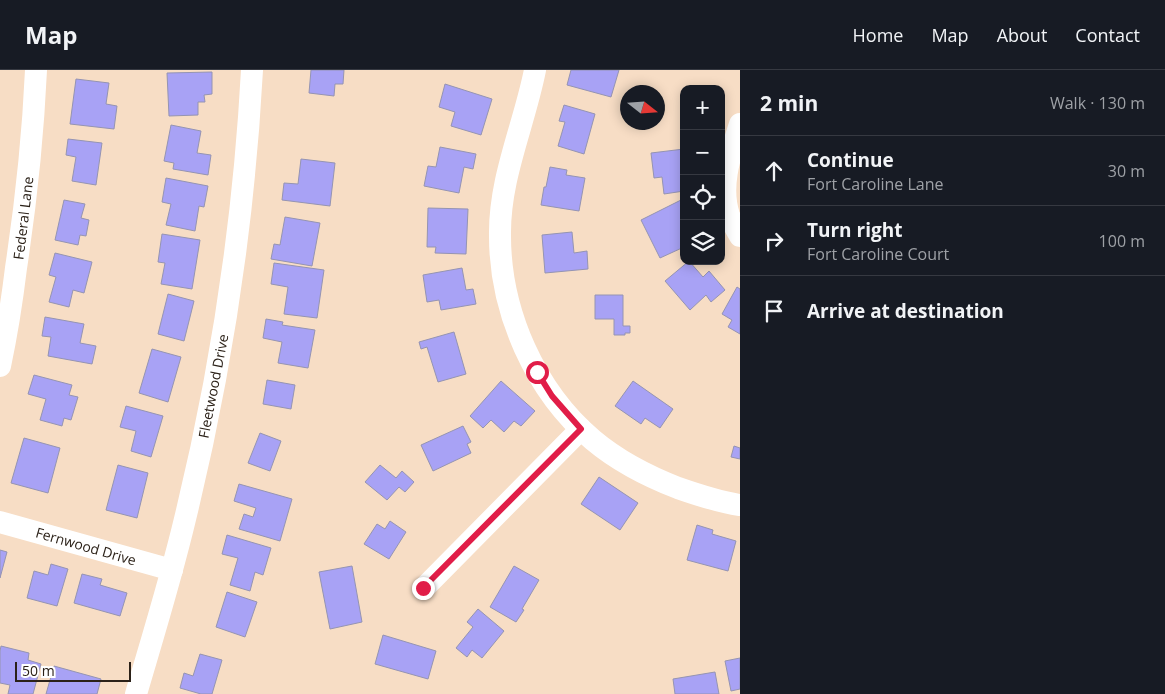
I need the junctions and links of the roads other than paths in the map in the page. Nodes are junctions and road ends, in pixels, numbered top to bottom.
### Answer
1 (36, 70) edge
2 (252, 70) edge
3 (535, 70) edge
4 (740, 124) edge
5 (740, 236) edge
6 (0, 366) edge
7 (581, 429) junction
8 (740, 504) edge
9 (0, 522) edge
10 (172, 570) junction
11 (423, 588) dead end
12 (136, 694) edge

1 - 6 street, Federal Lane
2 - 10 street, Fleetwood Drive
3 - 7 street
4 - 5 street
7 - 8 street
7 - 11 street
9 - 10 street, Fernwood Drive
10 - 12 street, Fleetwood Drive

